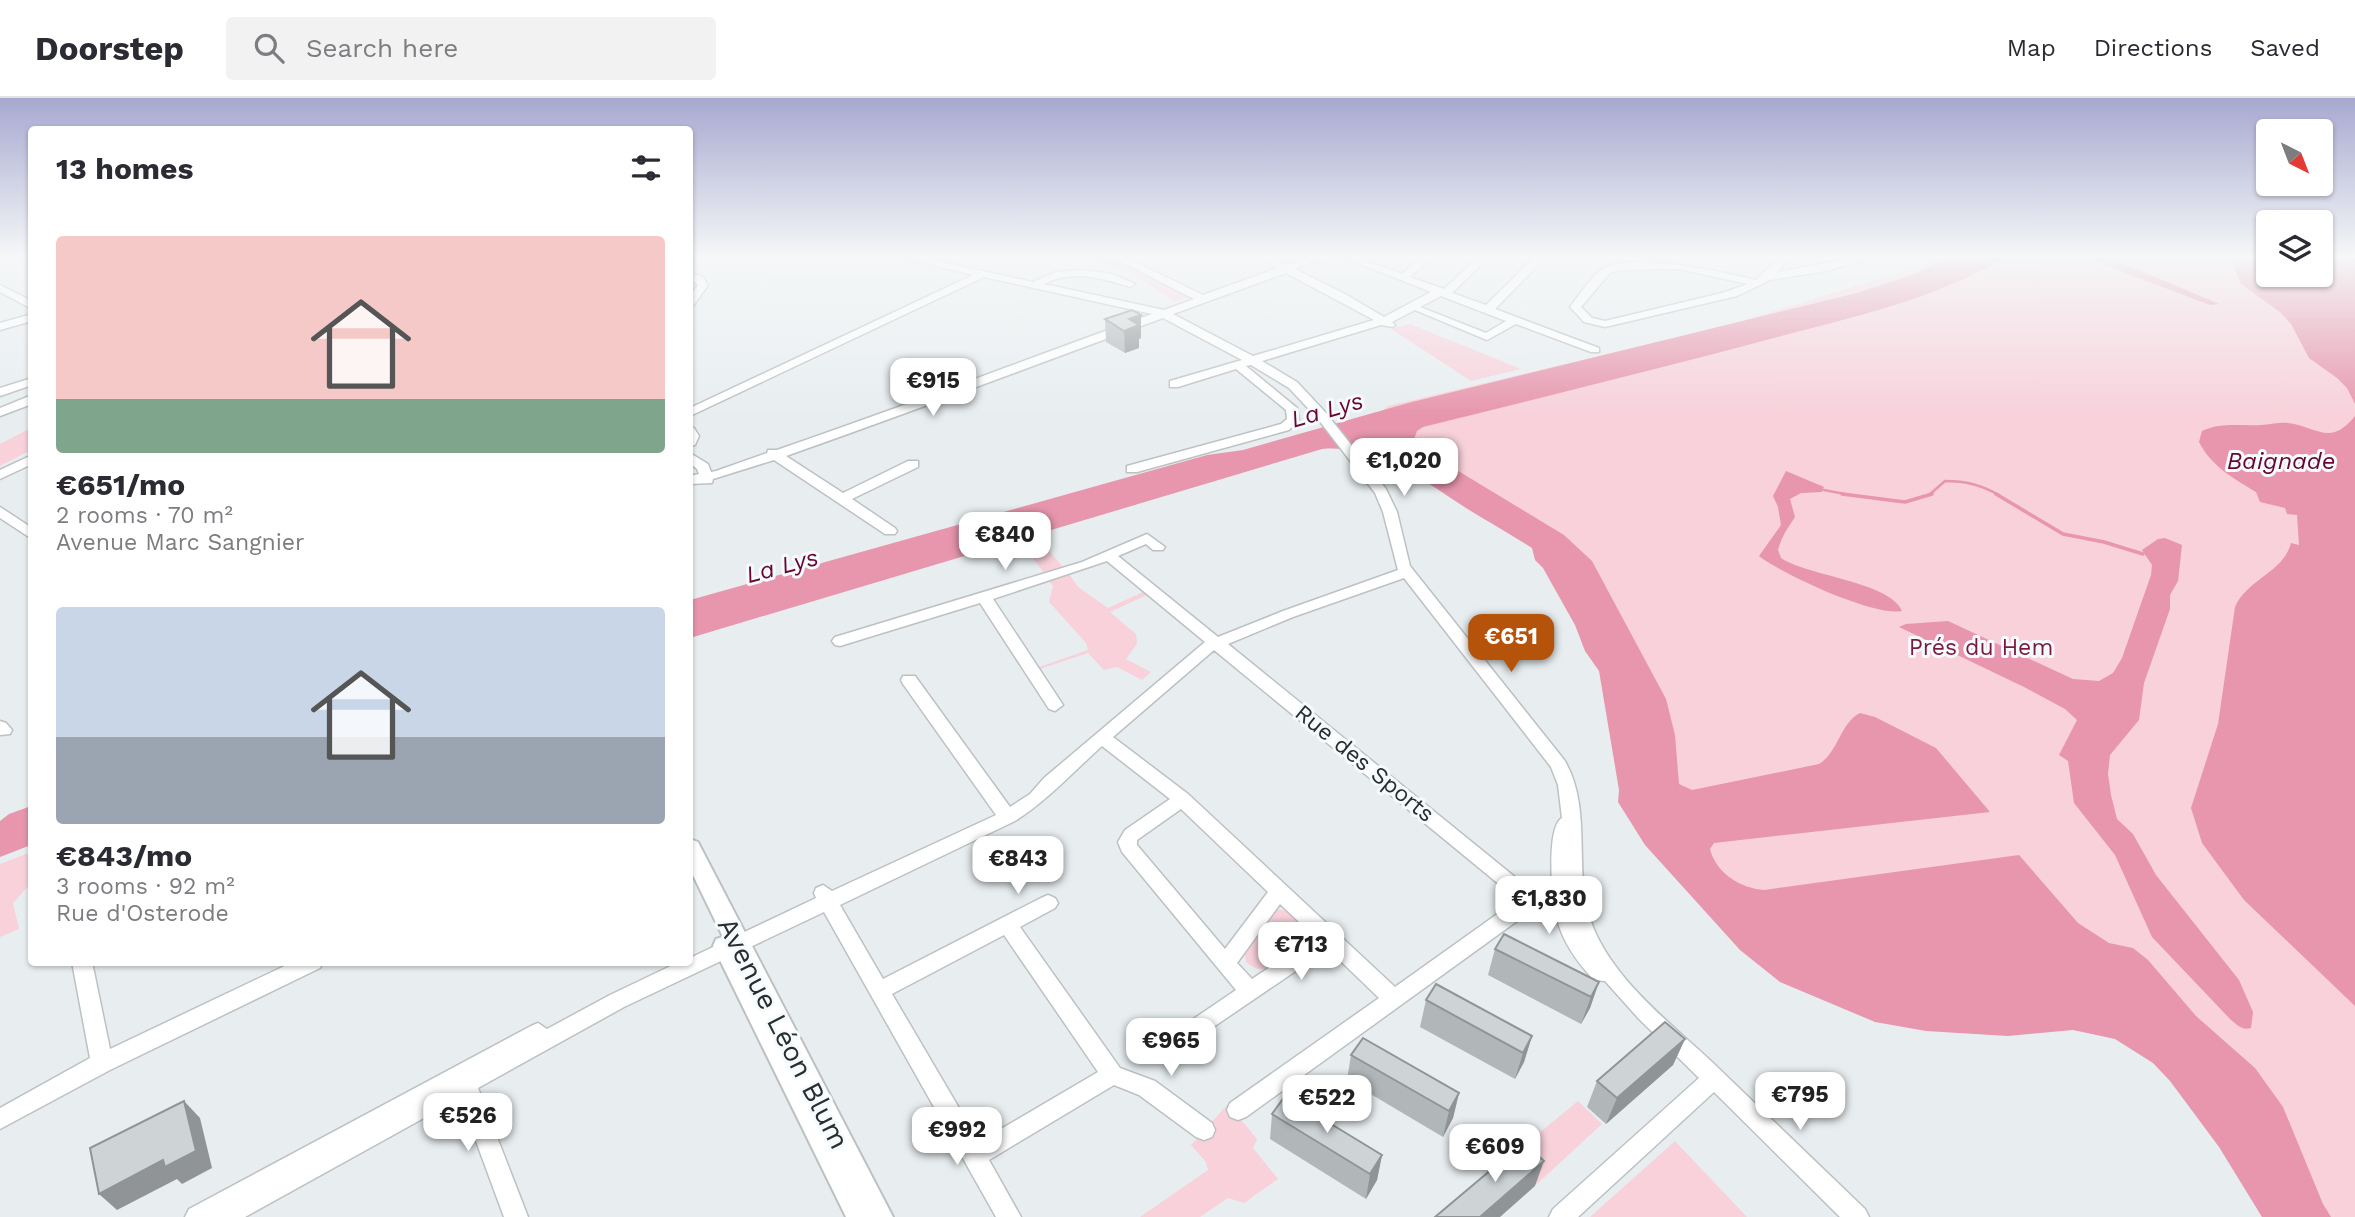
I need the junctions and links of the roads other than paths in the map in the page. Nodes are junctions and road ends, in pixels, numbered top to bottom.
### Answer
1 (907, 310) edge
2 (1150, 310) edge
3 (1171, 310) edge
4 (1365, 310) edge
5 (1411, 310) edge
6 (1419, 310) joint
7 (1488, 310) edge
8 (1577, 310) edge
9 (1664, 310) edge
10 (1163, 313) junction
11 (28, 318) edge
12 (1515, 320) junction
13 (1386, 323) junction
14 (0, 327) edge
15 (1595, 350) dead end
16 (1252, 361) junction
17 (1238, 366) junction
18 (28, 382) edge
19 (1174, 384) dead end
20 (0, 393) edge
21 (0, 398) edge
22 (28, 401) edge
23 (6, 410) edge
24 (693, 411) edge
25 (775, 454) junction
26 (693, 459) edge
27 (28, 460) edge
28 (913, 464) dead end
29 (1132, 469) dead end
30 (0, 473) edge
31 (707, 479) junction
32 (693, 481) edge
33 (842, 499) junction
34 (0, 511) edge
35 (890, 531) dead end
36 (28, 532) edge
37 (1158, 547) dead end
38 (1109, 556) junction
39 (1408, 572) junction
40 (984, 597) junction
41 (841, 641) dead end
42 (1216, 643) junction
43 (909, 680) dead end
44 (1055, 705) dead end
45 (1102, 737) junction
46 (1182, 799) junction
47 (1005, 813) junction
48 (693, 855) edge
49 (693, 882) edge
50 (1279, 891) junction
51 (825, 897) junction
52 (1533, 899) junction
53 (1048, 903) dead end
54 (1570, 908) junction
55 (1007, 924) junction
56 (1329, 938) junction
57 (729, 942) junction
58 (693, 954) edge
59 (693, 961) edge
60 (1226, 963) junction
61 (83, 966) edge
62 (299, 966) edge
63 (666, 966) edge
64 (683, 966) edge
65 (879, 991) junction
66 (1250, 992) junction
67 (1394, 999) junction
68 (1196, 1028) dead end
69 (102, 1063) junction
70 (1112, 1075) junction
71 (1714, 1078) junction
72 (463, 1079) junction
73 (1238, 1110) dead end
74 (0, 1119) edge
75 (1205, 1130) dead end
76 (975, 1156) junction
77 (197, 1217) edge
78 (222, 1217) edge
79 (516, 1217) edge
80 (861, 1217) edge
81 (879, 1217) edge
82 (1009, 1217) edge
83 (1561, 1217) edge
84 (1857, 1217) edge

1 - 24 street
2 - 10 street
3 - 10 street
4 - 13 street
5 - 13 street
6 - 12 street
6 - 13 street
7 - 12 street
8 - 9 street
10 - 16 street
10 - 25 street
11 - 14 street
12 - 15 street
13 - 16 street
16 - 17 street
16 - 39 street
17 - 19 street
17 - 29 street
18 - 20 street
21 - 23 street
22 - 23 street
25 - 31 street
25 - 33 street
26 - 31 street
27 - 30 street
28 - 33 street
31 - 32 street
33 - 35 street
34 - 36 street
37 - 38 street
38 - 40 street
38 - 42 street, Rue des Sports
39 - 42 street
39 - 54 street
40 - 41 street
40 - 44 street
42 - 45 street
42 - 52 street, Rue des Sports
43 - 47 street
45 - 46 street
45 - 47 street
46 - 50 street
46 - 60 street
47 - 51 street
48 - 57 main road, Avenue Léon Blum
49 - 57 main road, Avenue Léon Blum
50 - 56 street
50 - 60 street
51 - 57 street
51 - 65 street
52 - 54 street, Rue des Sports
52 - 67 street
53 - 55 street
54 - 71 street
55 - 65 street
55 - 70 street
56 - 66 street
56 - 67 street
57 - 58 street
57 - 59 street
57 - 80 main road, Avenue Léon Blum
57 - 81 main road, Avenue Léon Blum
60 - 66 street
61 - 69 street
62 - 69 street
63 - 72 street
64 - 72 street
65 - 76 street
66 - 68 street
67 - 73 street
69 - 74 street
70 - 75 street
70 - 76 street
71 - 83 street
71 - 84 street
72 - 77 street
72 - 78 street
72 - 79 street
76 - 82 street

